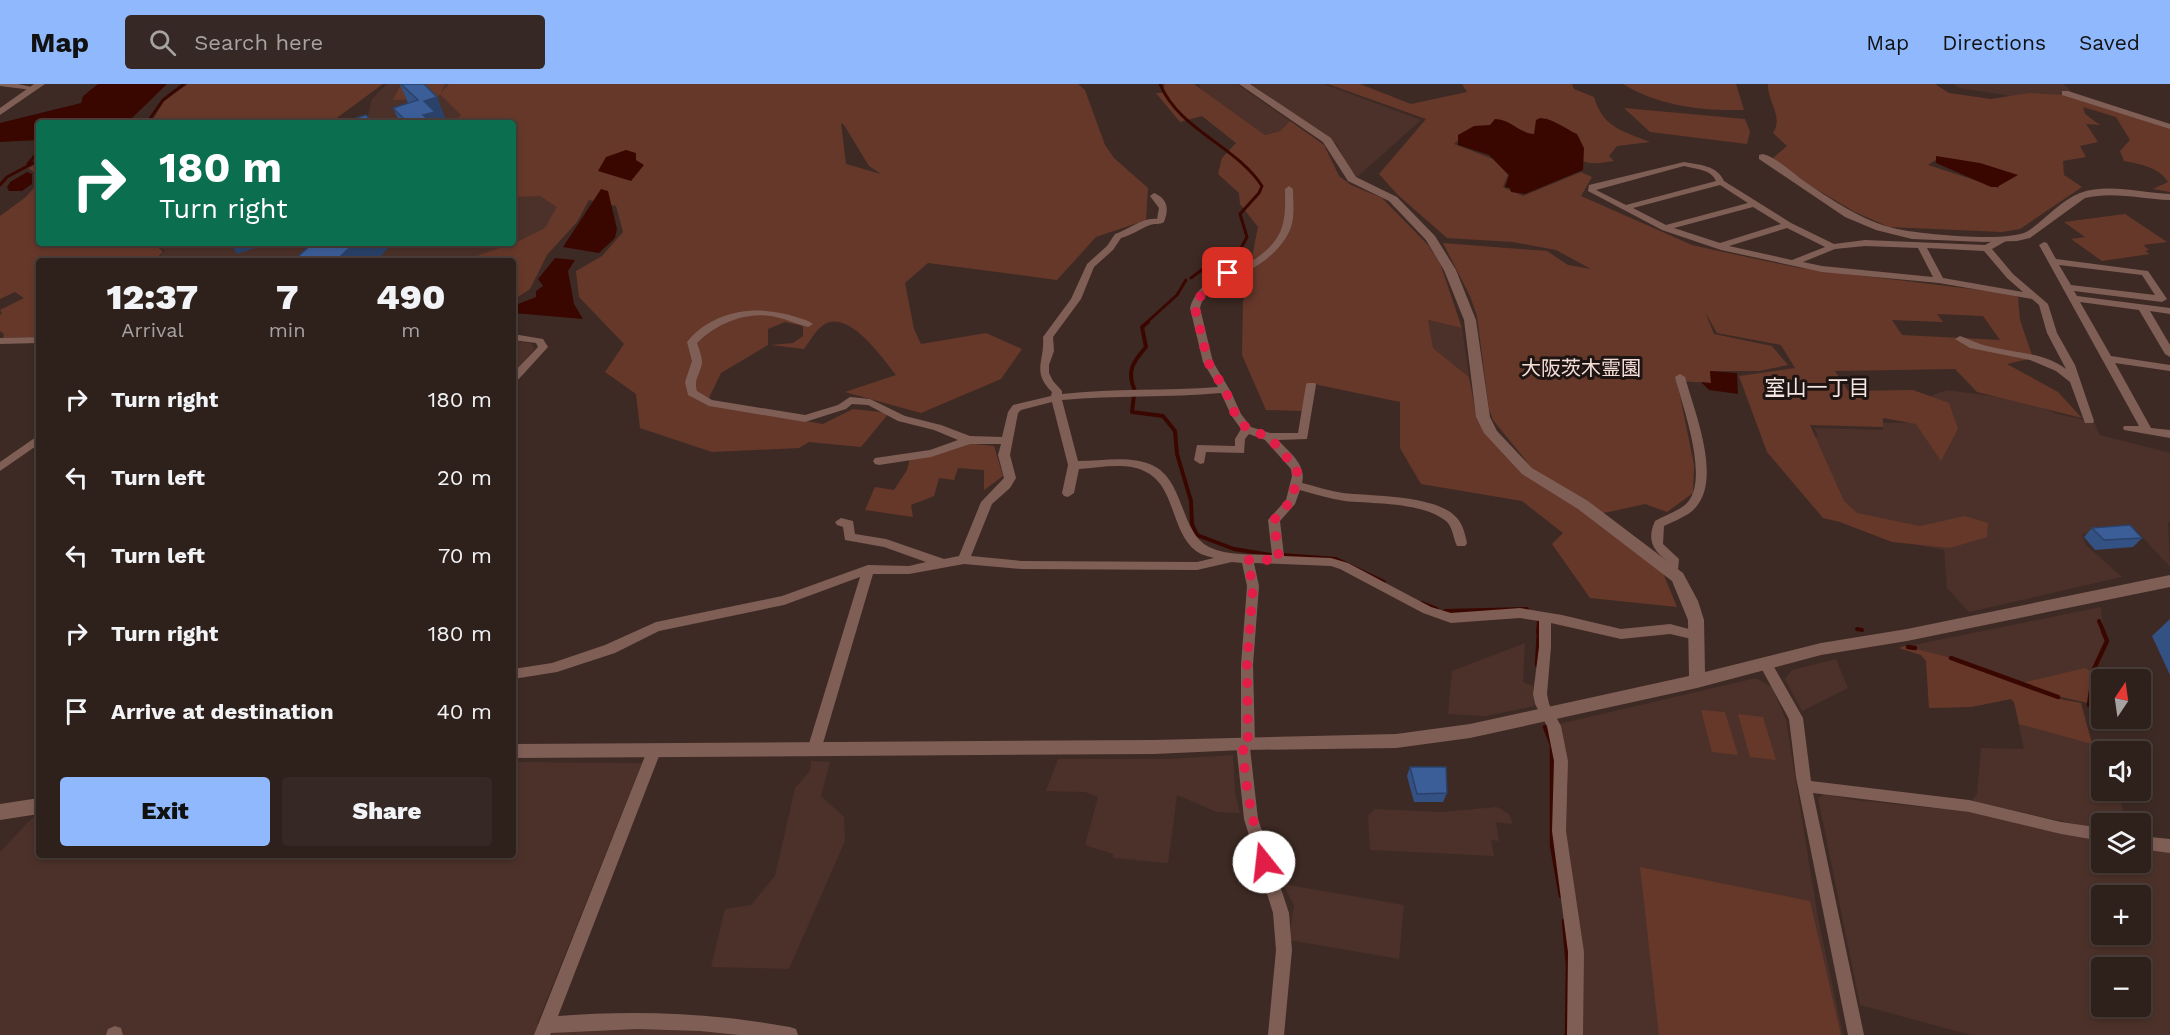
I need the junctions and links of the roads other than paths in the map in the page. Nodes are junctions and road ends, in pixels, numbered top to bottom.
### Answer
1 (0, 84) edge
2 (1244, 84) edge
3 (36, 86) edge
4 (2065, 93) dead end
5 (0, 112) edge
6 (2170, 127) edge
7 (1763, 157) dead end
8 (1721, 182) junction
9 (1289, 189) dead end
10 (1154, 196) dead end
11 (2170, 197) edge
12 (1753, 204) junction
13 (1625, 208) junction
14 (1788, 225) junction
15 (1665, 228) junction
16 (2003, 239) junction
17 (2044, 245) dead end
18 (1720, 246) junction
19 (1833, 247) junction
20 (1922, 247) junction
21 (1987, 248) junction
22 (2053, 261) junction
23 (1792, 263) junction
24 (1940, 280) junction
25 (2067, 287) junction
26 (2035, 297) junction
27 (2074, 298) junction
28 (2142, 308) junction
29 (2170, 311) edge
30 (808, 324) dead end
31 (516, 337) edge
32 (2165, 337) edge
33 (1960, 339) dead end
34 (36, 340) edge
35 (0, 341) edge
36 (2170, 354) edge
37 (2107, 359) junction
38 (2170, 368) edge
39 (516, 376) edge
40 (1680, 378) dead end
41 (2073, 379) junction
42 (1311, 385) dead end
43 (1223, 390) junction
44 (1056, 398) junction
45 (2089, 420) dead end
46 (2128, 428) dead end
47 (1247, 429) junction
48 (2147, 430) junction
49 (2170, 434) edge
50 (1269, 437) junction
51 (969, 440) junction
52 (36, 441) edge
53 (1006, 441) junction
54 (1200, 460) dead end
55 (879, 461) dead end
56 (1074, 465) junction
57 (0, 467) edge
58 (1295, 484) junction
59 (1068, 493) dead end
60 (841, 522) dead end
61 (1461, 543) dead end
62 (1232, 558) junction
63 (964, 560) junction
64 (1247, 560) junction
65 (1279, 560) junction
66 (945, 563) junction
67 (868, 569) junction
68 (1672, 570) junction
69 (2170, 581) edge
70 (1545, 617) junction
71 (1696, 635) junction
72 (1765, 663) junction
73 (516, 674) edge
74 (1696, 681) junction
75 (1548, 715) junction
76 (1246, 743) junction
77 (814, 750) junction
78 (654, 751) junction
79 (516, 752) edge
80 (1805, 786) junction
81 (35, 803) edge
82 (0, 812) edge
83 (2091, 833) edge
84 (2151, 843) edge
85 (2170, 846) edge
86 (544, 1030) edge
87 (789, 1035) edge
88 (1276, 1035) edge
89 (1575, 1035) edge
90 (1856, 1035) edge

1 - 3 street
2 - 68 street
3 - 5 street
4 - 6 street
7 - 16 street
8 - 12 street
8 - 13 street
8 - 13 street
9 - 43 street
10 - 44 street
11 - 16 street
12 - 14 street
12 - 15 street
13 - 15 street
14 - 18 street
14 - 19 street
15 - 18 street
16 - 21 street
17 - 22 street
18 - 23 street
19 - 20 street
19 - 23 street
20 - 21 street
20 - 24 street
21 - 26 street
22 - 25 street
22 - 25 street
23 - 24 street
24 - 26 street
25 - 27 street
26 - 41 street
27 - 28 street
27 - 37 street
28 - 29 street
28 - 32 street
30 - 51 street
31 - 39 street
32 - 36 street
33 - 41 street
34 - 35 street
37 - 38 street
37 - 48 street
40 - 68 street
41 - 45 street
42 - 50 street
43 - 44 street
43 - 47 street
44 - 53 street
44 - 56 street
46 - 48 street
47 - 50 street
47 - 54 street
48 - 49 street
50 - 58 street
51 - 53 street
51 - 55 street
52 - 57 street
53 - 63 street
56 - 59 street
56 - 62 street
58 - 61 street
58 - 65 street
60 - 66 street
62 - 63 street
62 - 64 street
63 - 66 street
64 - 65 street
64 - 76 street
65 - 70 street
66 - 67 street
67 - 73 street
67 - 77 street
68 - 71 street
69 - 72 street
70 - 71 street
70 - 75 street
71 - 74 street
72 - 74 street
72 - 80 street
74 - 75 street
75 - 76 street
75 - 89 street
76 - 77 street
76 - 88 street
77 - 78 street
78 - 79 street
78 - 86 street
80 - 83 street
80 - 90 street
81 - 82 street
84 - 85 street
86 - 87 street

